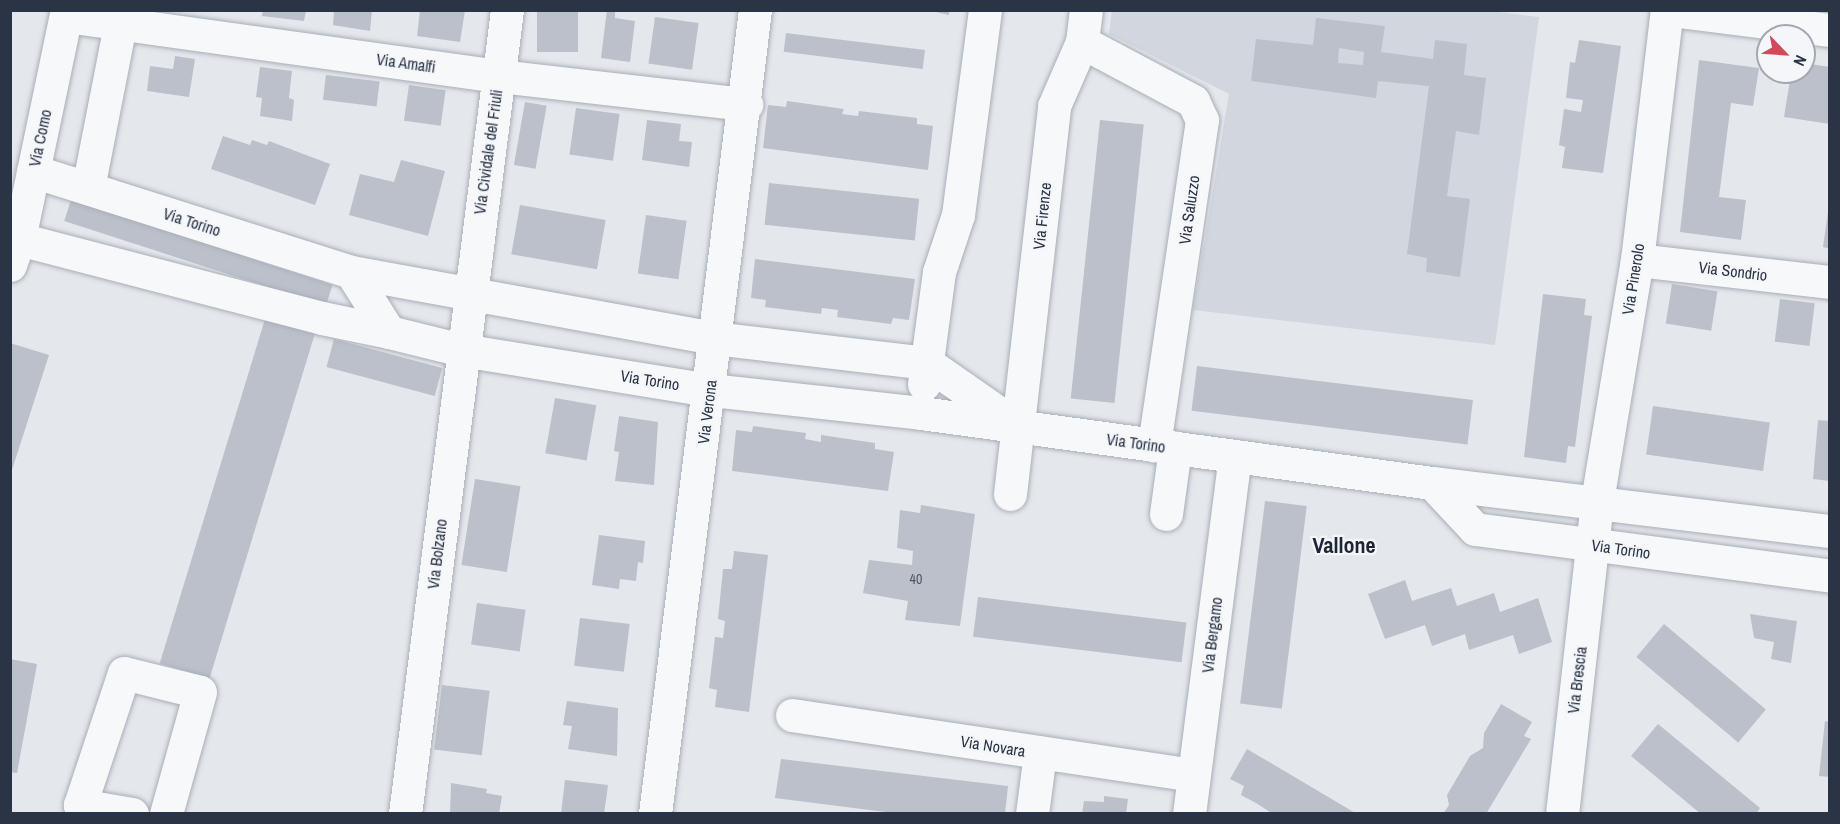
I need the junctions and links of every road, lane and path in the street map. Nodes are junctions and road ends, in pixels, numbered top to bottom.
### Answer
1 (507, 10) edge
2 (755, 10) edge
3 (985, 10) edge
4 (1667, 10) edge
5 (1671, 10) edge
6 (66, 13) edge
7 (121, 18) edge
8 (1084, 26) edge
9 (1830, 30) edge
10 (499, 76) junction
11 (746, 104) junction
12 (33, 171) junction
13 (88, 188) junction
14 (15, 252) edge
15 (1637, 260) junction
16 (351, 272) junction
17 (1830, 282) edge
18 (469, 294) junction
19 (389, 332) junction
20 (714, 338) junction
21 (462, 350) junction
22 (927, 363) junction
23 (710, 390) junction
24 (921, 413) junction
25 (1019, 426) junction
26 (1164, 446) junction
27 (1235, 456) junction
28 (1431, 483) junction
29 (1010, 494) dead end
30 (1597, 501) junction
31 (1166, 514) dead end
32 (1830, 531) edge
33 (1593, 546) junction
34 (1830, 576) edge
35 (792, 715) dead end
36 (1040, 753) junction
37 (1194, 775) junction
38 (132, 813) edge
39 (166, 813) edge
40 (405, 813) edge
41 (655, 813) edge
42 (1032, 813) edge
43 (1189, 813) edge
44 (1562, 813) edge

1 - 10 street, Via Cividale del Friuli
2 - 11 street, Via Verona
3 - 22 street
4 - 15 street, Via Pinerolo
5 - 9 street
6 - 7 street, Via Amalfi
6 - 12 street, Via Como
7 - 10 street, Via Amalfi
7 - 13 street
8 - 25 street, Via Firenze
8 - 26 street, Via Saluzzo
10 - 11 street, Via Amalfi
10 - 18 street, Via Cividale del Friuli
11 - 20 street, Via Verona
12 - 13 street, Via Torino
12 - 14 street, Via Como
13 - 16 street, Via Torino
14 - 19 street, Via Torino
15 - 17 street, Via Sondrio
15 - 30 street, Via Pinerolo
16 - 18 street, Via Torino
16 - 19 street
18 - 20 street, Via Torino
18 - 21 street, Via Bolzano
19 - 21 street, Via Torino
20 - 22 street, Via Torino
20 - 23 street, Via Verona
21 - 23 street, Via Torino
21 - 40 street, Via Bolzano
22 - 24 street
22 - 25 street, Via Torino
23 - 24 street, Via Torino
23 - 41 street, Via Verona
24 - 25 street, Via Torino
25 - 26 street, Via Torino
25 - 29 street, Via Firenze
26 - 27 street, Via Torino
26 - 31 street, Via Saluzzo
27 - 28 street, Via Torino
27 - 37 street, Via Bergamo
28 - 30 street, Via Torino
28 - 33 street, Via Torino
30 - 32 street, Via Torino
30 - 33 street, Via Pinerolo
33 - 34 street, Via Torino
33 - 44 street, Via Brescia
35 - 36 street, Via Novara
36 - 37 street, Via Novara
36 - 42 street
37 - 43 street, Via Bergamo
38 - 39 street

